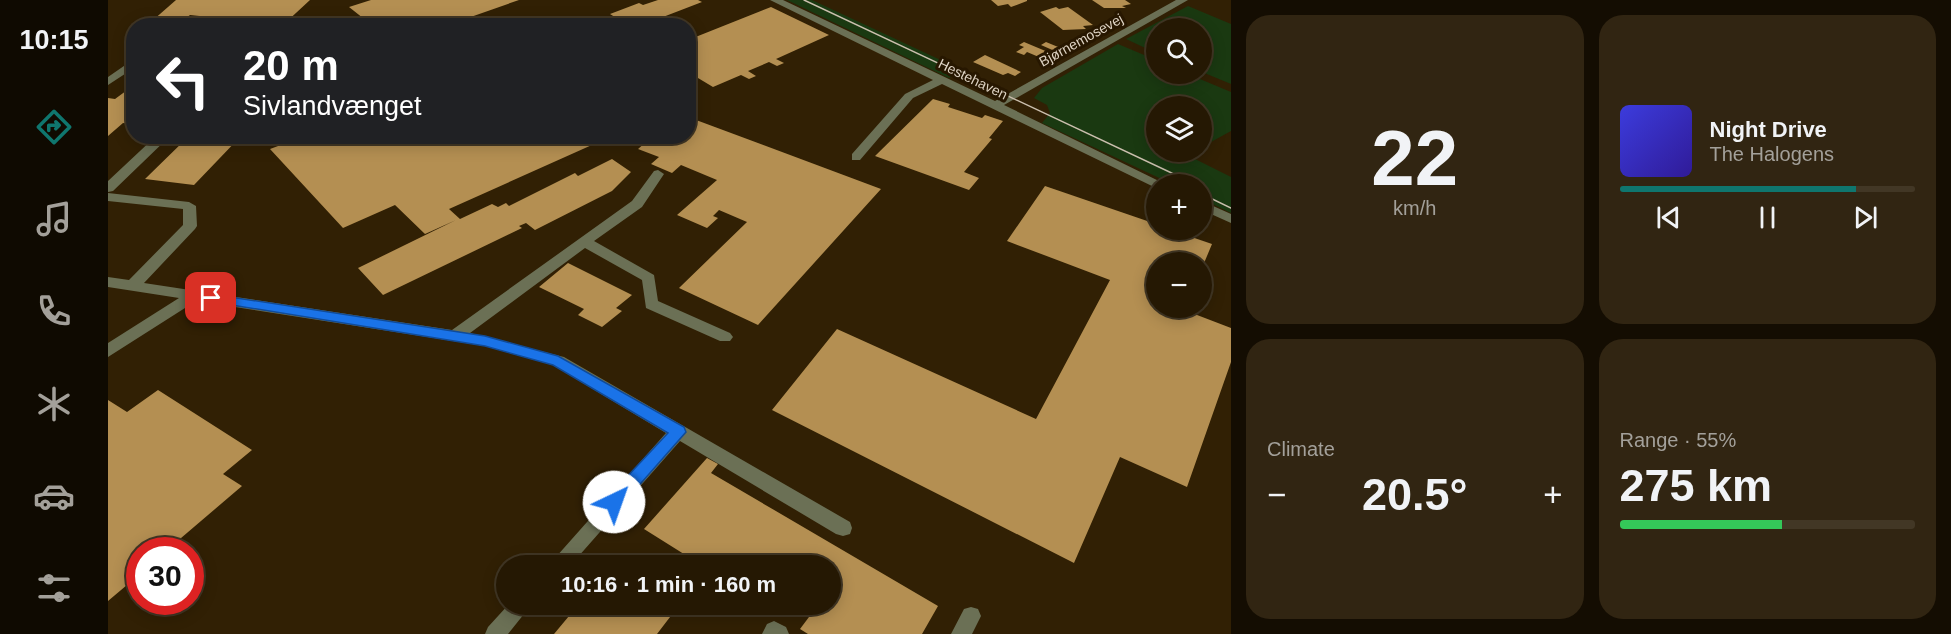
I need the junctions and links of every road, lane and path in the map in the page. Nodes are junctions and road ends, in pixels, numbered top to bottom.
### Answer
1 (775, 0) edge
2 (1183, 0) edge
3 (126, 68) edge
4 (941, 80) junction
5 (108, 82) edge
6 (994, 106) junction
7 (155, 144) edge
8 (856, 157) dead end
9 (658, 174) dead end
10 (1146, 178) edge
11 (108, 188) edge
12 (108, 197) edge
13 (1212, 210) edge
14 (1231, 219) edge
15 (585, 242) junction
16 (108, 282) edge
17 (132, 286) junction
18 (194, 295) junction
19 (455, 336) junction
20 (725, 337) dead end
21 (108, 351) edge
22 (678, 432) junction
23 (843, 528) dead end
24 (567, 555) edge
25 (512, 615) edge
26 (495, 634) edge
27 (772, 634) edge
28 (779, 634) edge

1 - 4 street, Hestehaven
2 - 6 street, Bjørnemosevej
3 - 5 street
4 - 6 street, Hestehaven
4 - 8 street
6 - 10 street, Hestehaven
7 - 11 street
9 - 15 street
12 - 17 street
13 - 14 street
15 - 19 street
15 - 20 street
16 - 17 street
17 - 18 street
18 - 19 street
18 - 21 street
19 - 22 street
22 - 23 street
22 - 24 street
25 - 26 street
27 - 28 street

